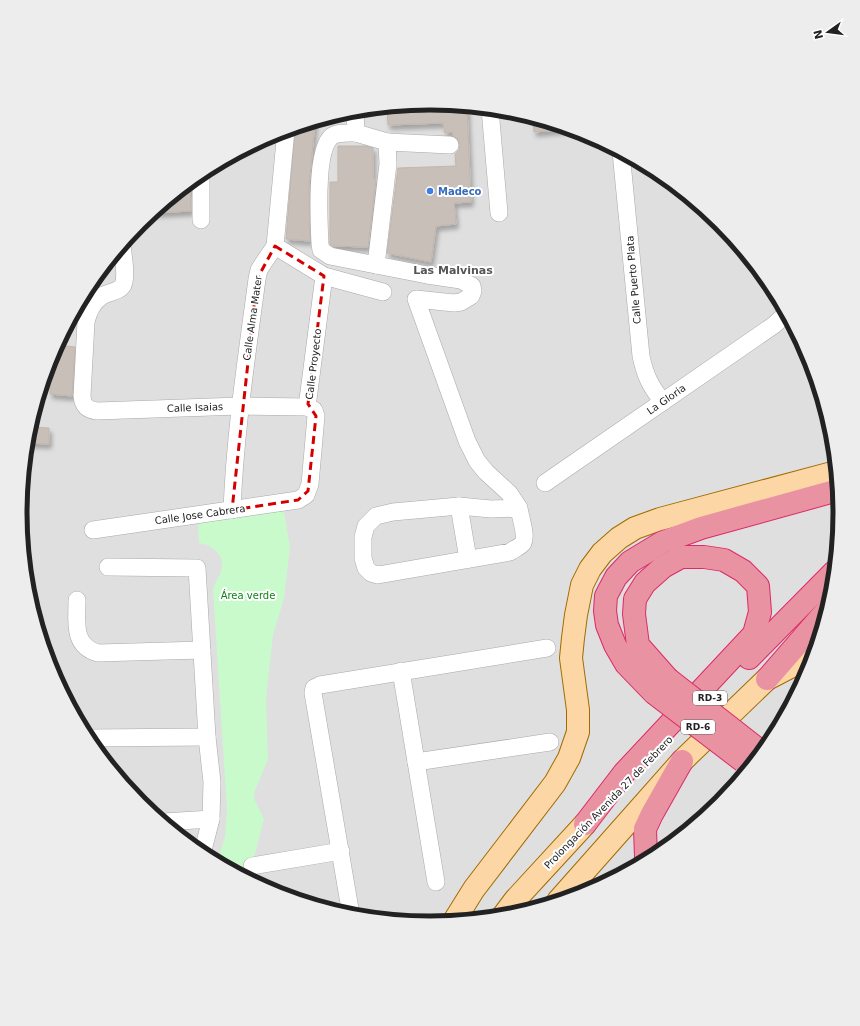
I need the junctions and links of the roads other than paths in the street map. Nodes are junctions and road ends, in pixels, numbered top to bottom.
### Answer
1 (490, 114) edge
2 (355, 117) edge
3 (356, 132) junction
4 (285, 137) edge
5 (387, 142) junction
6 (450, 145) dead end
7 (622, 159) edge
8 (201, 182) edge
9 (499, 213) dead end
10 (201, 220) dead end
11 (275, 246) junction
12 (122, 253) edge
13 (376, 265) junction
14 (324, 276) junction
15 (382, 292) dead end
16 (782, 318) edge
17 (663, 402) junction
18 (240, 406) junction
19 (307, 407) junction
20 (831, 473) edge
21 (831, 478) edge
22 (545, 483) dead end
23 (832, 492) edge
24 (306, 496) joint
25 (459, 506) junction
26 (519, 508) junction
27 (232, 510) junction
28 (767, 510) junction
29 (93, 530) dead end
30 (468, 559) junction
31 (108, 567) dead end
32 (828, 578) edge
33 (77, 600) dead end
34 (818, 620) edge
35 (547, 648) dead end
36 (202, 650) junction
37 (805, 659) edge
38 (401, 671) junction
39 (767, 679) junction
40 (661, 686) junction
41 (207, 737) junction
42 (96, 738) edge
43 (550, 742) dead end
44 (752, 756) edge
45 (682, 761) junction
46 (416, 762) junction
47 (211, 819) junction
48 (171, 822) edge
49 (585, 824) junction
50 (204, 847) edge
51 (341, 850) junction
52 (646, 853) edge
53 (252, 866) dead end
54 (436, 882) dead end
55 (565, 893) edge
56 (350, 908) edge
57 (509, 908) edge
58 (458, 915) edge

1 - 9 street
2 - 3 street
3 - 5 street
3 - 13 street
4 - 11 street, Calle Alma Mater
5 - 6 street
5 - 13 street
7 - 17 street, Calle Puerto Plata
8 - 10 street
11 - 14 street
11 - 18 street, Calle Alma Mater
12 - 18 street, Calle Isaias
13 - 26 street
14 - 15 street
14 - 19 street, Calle Proyecto
16 - 17 street, La Gloria
17 - 22 street, La Gloria
18 - 19 street, Calle Isaias
18 - 27 street, Calle Alma Mater
19 - 24 street, Calle Proyecto
20 - 58 main road
21 - 28 highway
23 - 28 highway
24 - 27 street, Calle Jose Cabrera
25 - 26 street
25 - 30 street
25 - 30 street
26 - 30 street
27 - 29 street, Calle Jose Cabrera
28 - 40 highway
31 - 36 street
32 - 49 highway, Prolongación Avenida 27 de Febrero / RD-3
33 - 36 street
34 - 39 highway, RD-3
35 - 38 street
36 - 41 street
37 - 39 main road, RD-3
38 - 46 street
38 - 51 street
39 - 45 main road, RD-3
40 - 44 highway, RD-6, bridge
40 - 49 highway
41 - 42 street
41 - 47 street
43 - 46 street
45 - 52 highway
45 - 55 main road, RD-3
46 - 54 street
47 - 48 street
47 - 50 street
49 - 57 main road, Prolongación Avenida 27 de Febrero / RD-3
51 - 53 street
51 - 56 street

